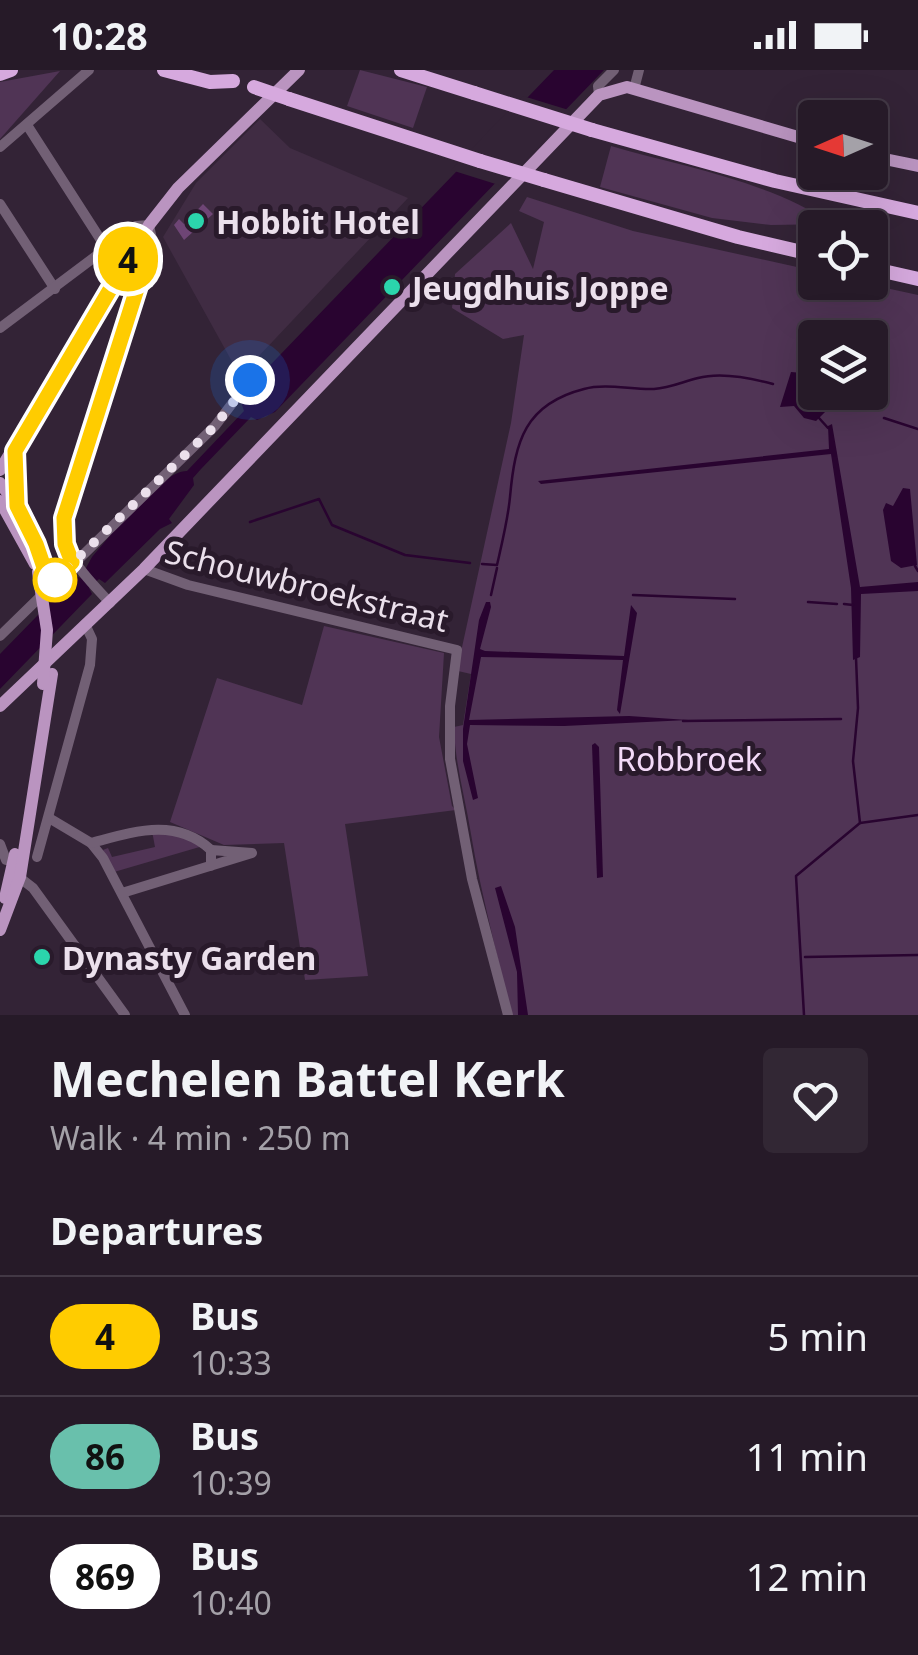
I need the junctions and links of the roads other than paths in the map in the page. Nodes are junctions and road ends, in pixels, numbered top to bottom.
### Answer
1 (10, 70) edge
2 (89, 70) edge
3 (164, 70) edge
4 (201, 70) edge
5 (299, 70) edge
6 (401, 70) edge
7 (614, 70) edge
8 (639, 70) edge
9 (0, 74) edge
10 (234, 80) junction
11 (634, 90) junction
12 (599, 94) junction
13 (28, 126) junction
14 (798, 137) edge
15 (0, 147) edge
16 (888, 160) edge
17 (918, 166) edge
18 (0, 204) edge
19 (918, 213) edge
20 (149, 225) junction
21 (106, 248) junction
22 (798, 251) edge
23 (131, 254) junction
24 (143, 270) junction
25 (888, 272) edge
26 (918, 279) edge
27 (55, 288) junction
28 (0, 328) edge
29 (250, 380) dead end
30 (15, 451) junction
31 (0, 457) edge
32 (0, 470) edge
33 (0, 483) edge
34 (0, 501) edge
35 (17, 506) junction
36 (74, 565) junction
37 (41, 568) junction
38 (144, 569) junction
39 (110, 602) junction
40 (85, 624) junction
41 (0, 636) edge
42 (47, 679) junction
43 (0, 706) edge
44 (49, 818) junction
45 (91, 842) junction
46 (0, 844) edge
47 (210, 850) junction
48 (37, 857) dead end
49 (211, 866) junction
50 (12, 870) junction
51 (122, 892) junction
52 (0, 930) edge
53 (125, 1015) edge
54 (186, 1015) edge
55 (508, 1015) edge

1 - 9 highway
2 - 13 street
3 - 10 highway
4 - 10 highway
5 - 20 main road
6 - 19 highway, bridge
7 - 12 street
8 - 11 street
10 - 22 highway, bridge
11 - 12 main road
11 - 14 main road
12 - 38 main road
13 - 15 street
13 - 21 street
16 - 17 main road
18 - 27 street
20 - 21 street
20 - 23 main road
20 - 24 street
21 - 23 street
21 - 27 street
23 - 24 street
23 - 30 main road
24 - 36 street
25 - 26 highway
27 - 28 street
29 - 36 street
30 - 31 main road
30 - 32 main road
30 - 35 main road
33 - 35 main road
34 - 37 main road
35 - 37 main road
36 - 39 street
36 - 41 street
37 - 42 main road, bridge
37 - 42 main road, bridge
38 - 39 main road
38 - 55 street, Schouwbroekstraat
39 - 40 main road
40 - 43 main road
40 - 44 street
42 - 50 main road
44 - 45 street
44 - 48 street
45 - 47 street
45 - 51 street
46 - 50 street
47 - 49 street
47 - 49 street
49 - 51 street
50 - 52 main road
50 - 53 street
51 - 54 street

